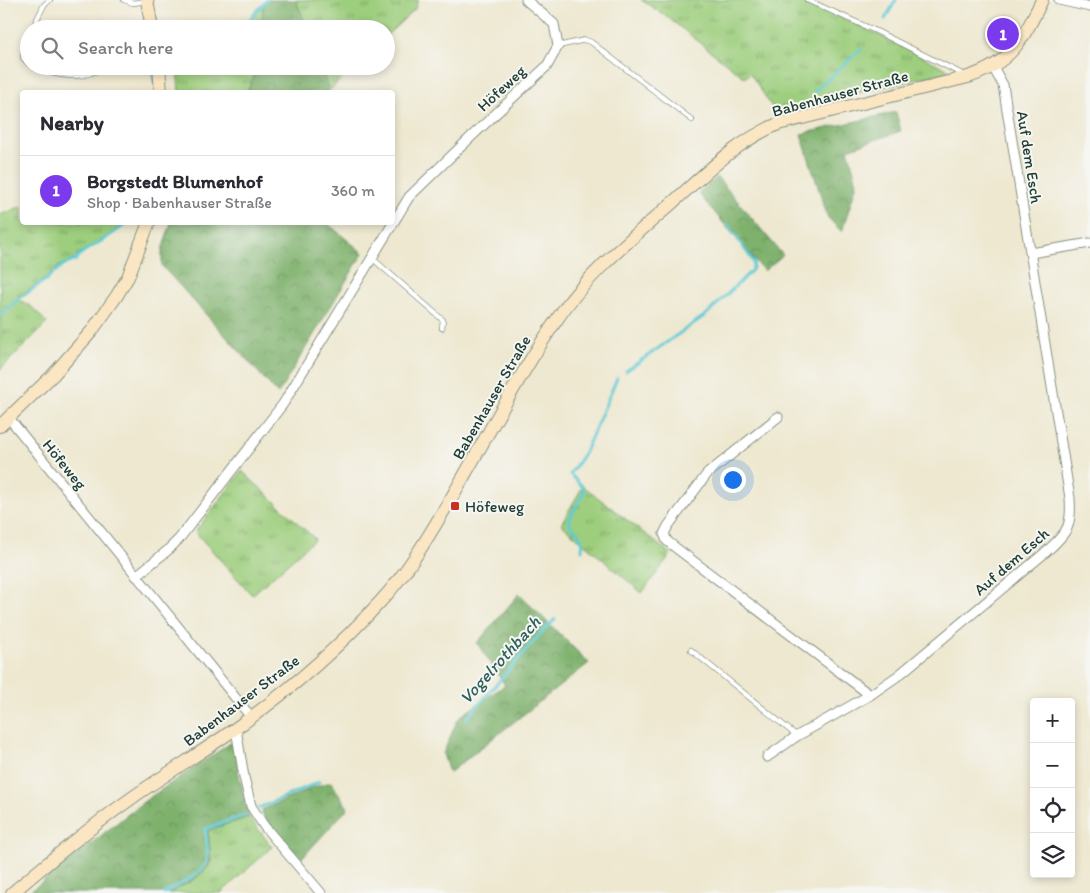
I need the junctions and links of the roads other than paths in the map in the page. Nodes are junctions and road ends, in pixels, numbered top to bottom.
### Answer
1 (50, 0) edge
2 (124, 0) edge
3 (526, 0) edge
4 (807, 0) edge
5 (1042, 0) edge
6 (1059, 0) edge
7 (147, 1) edge
8 (1090, 7) edge
9 (36, 20) edge
10 (149, 20) edge
11 (558, 46) junction
12 (993, 67) junction
13 (75, 75) edge
14 (90, 75) edge
15 (159, 75) edge
16 (968, 77) junction
17 (161, 90) edge
18 (692, 120) dead end
19 (395, 220) edge
20 (148, 225) edge
21 (392, 225) edge
22 (1090, 243) edge
23 (1031, 253) junction
24 (372, 258) junction
25 (442, 328) dead end
26 (778, 417) dead end
27 (4, 422) edge
28 (136, 576) junction
29 (691, 650) dead end
30 (870, 695) junction
31 (251, 718) junction
32 (236, 728) junction
33 (797, 736) junction
34 (767, 757) dead end
35 (12, 893) edge
36 (321, 893) edge

1 - 9 lane
2 - 7 lane
3 - 11 street
4 - 16 lane
5 - 12 main road, Babenhauser Straße
6 - 8 street
7 - 10 main road
11 - 18 lane
11 - 19 street, Höfeweg
12 - 16 main road, Babenhauser Straße
12 - 23 street, Auf dem Esch
13 - 14 lane
15 - 17 main road
16 - 31 main road, Babenhauser Straße
20 - 27 main road
21 - 24 street, Höfeweg
22 - 23 street
23 - 30 street, Auf dem Esch
24 - 25 lane
24 - 28 street, Höfeweg
26 - 30 street
27 - 28 street, Höfeweg
28 - 31 street, Höfeweg
29 - 33 lane
30 - 33 street, Auf dem Esch
31 - 32 main road, Babenhauser Straße
32 - 35 main road, Babenhauser Straße
32 - 36 street
33 - 34 street, Auf dem Esch

